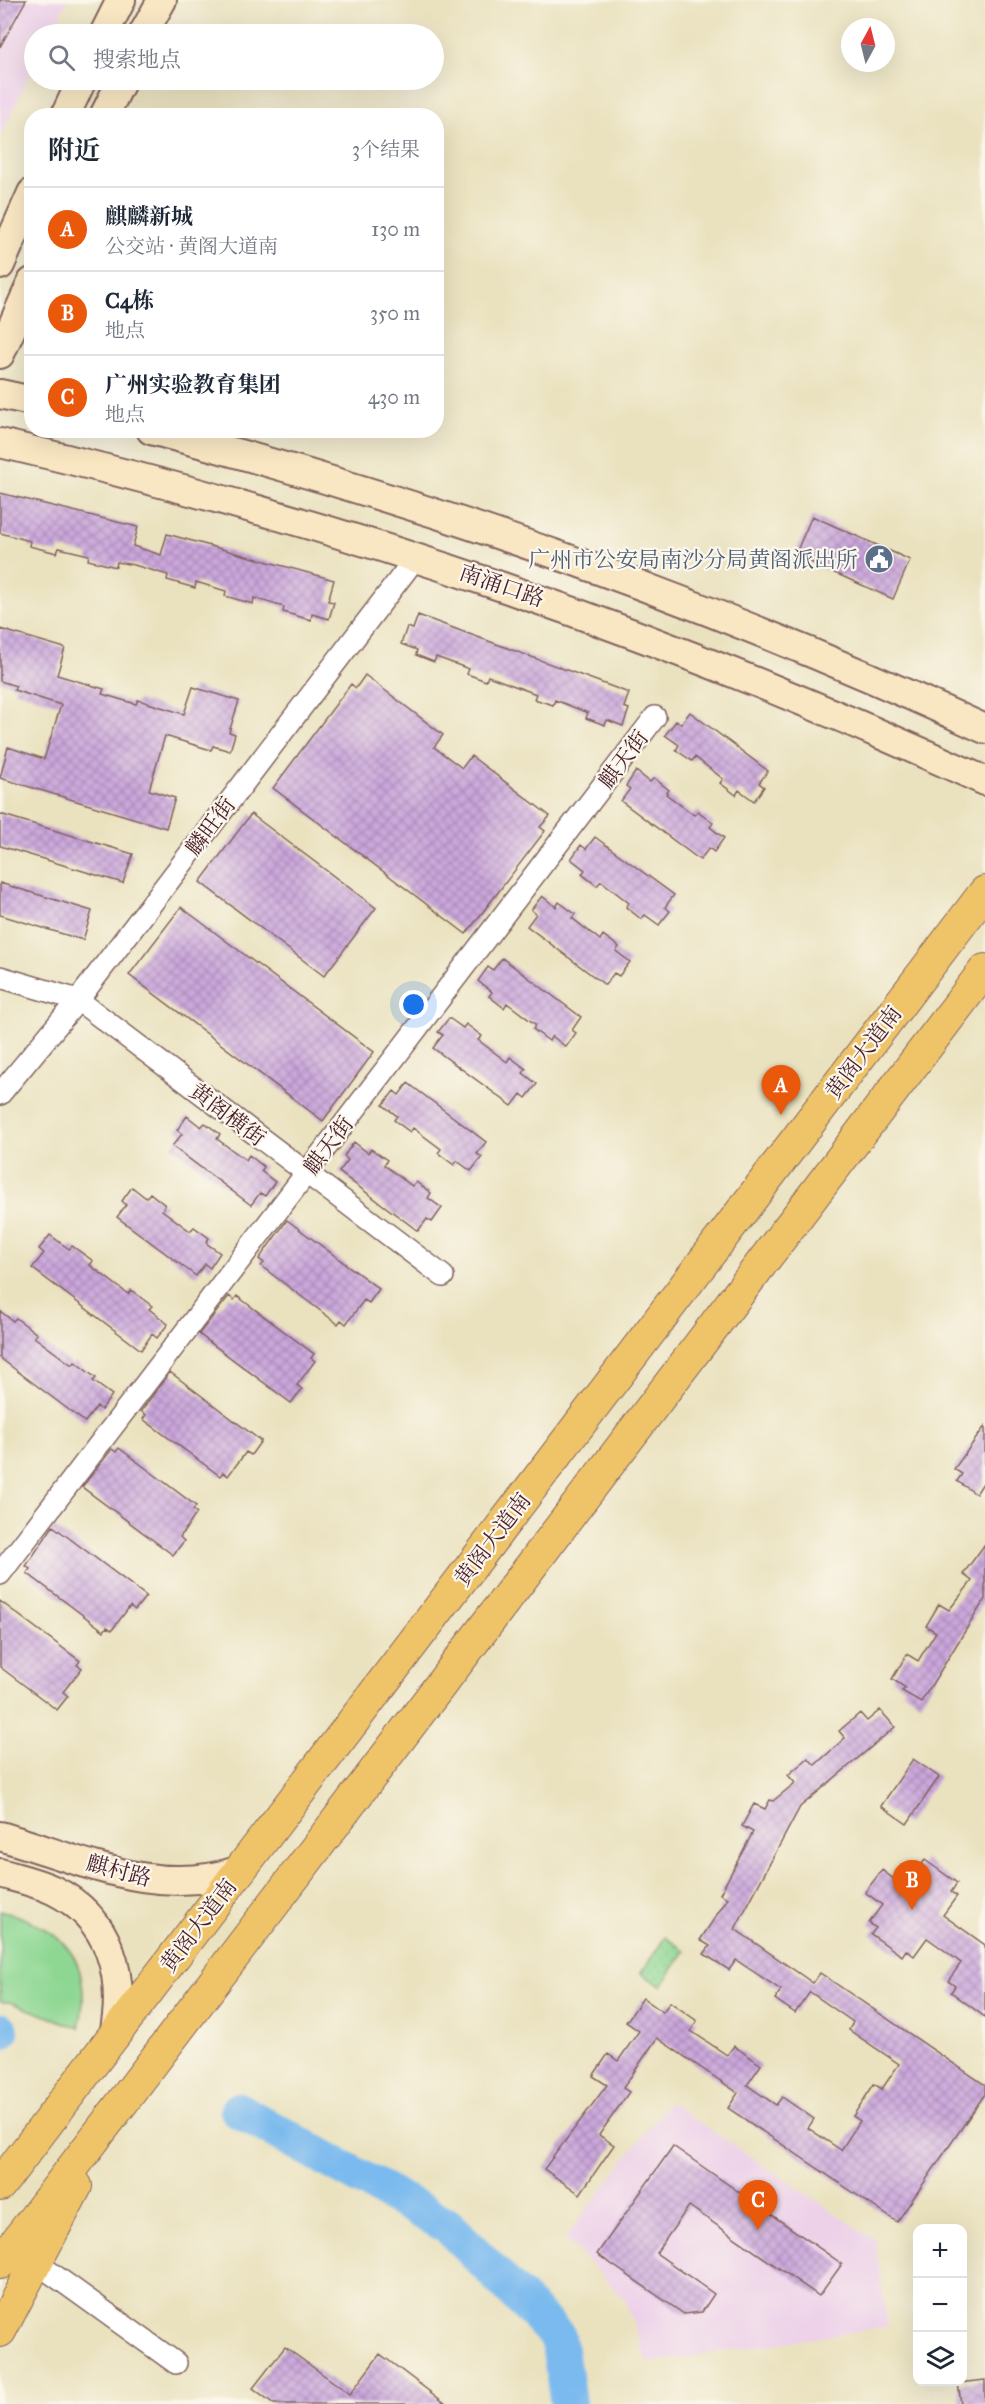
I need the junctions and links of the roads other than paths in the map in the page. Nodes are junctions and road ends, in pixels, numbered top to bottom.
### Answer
1 (121, 0) edge
2 (162, 0) edge
3 (109, 24) edge
4 (149, 24) edge
5 (77, 90) edge
6 (117, 90) edge
7 (69, 108) edge
8 (108, 108) edge
9 (24, 211) edge
10 (0, 265) edge
11 (24, 300) edge
12 (0, 354) edge
13 (0, 394) edge
14 (24, 399) edge
15 (180, 438) edge
16 (0, 442) edge
17 (417, 556) junction
18 (655, 717) dead end
19 (985, 729) edge
20 (985, 781) edge
21 (985, 892) edge
22 (985, 970) edge
23 (0, 977) edge
24 (78, 1000) junction
25 (0, 1094) edge
26 (306, 1173) junction
27 (443, 1276) dead end
28 (0, 1574) edge
29 (0, 1836) edge
30 (240, 1870) junction
31 (0, 1873) edge
32 (114, 2036) junction
33 (73, 2090) junction
34 (111, 2117) junction
35 (0, 2157) edge
36 (0, 2185) edge
37 (0, 2263) edge
38 (37, 2263) junction
39 (0, 2331) edge
40 (176, 2363) dead end

1 - 3 main road
2 - 4 main road
5 - 7 main road
6 - 8 main road
9 - 10 main road
11 - 12 main road
13 - 14 main road
15 - 19 main road
16 - 17 main road, 南涌口路
17 - 20 main road, 南涌口路
17 - 24 street, 麟旺街
18 - 26 street, 麒天街
21 - 30 main road, 黄阁大道南
22 - 34 main road
23 - 24 street, 黄阁横街
24 - 25 street, 麟旺街
24 - 26 street, 黄阁横街
26 - 27 street, 黄阁横街
26 - 28 street, 麒天街
29 - 30 main road, 麒村路
30 - 32 main road, 黄阁大道南
31 - 32 main road, 麒村路
32 - 33 main road, 黄阁大道南
33 - 35 main road
33 - 36 main road, 黄阁大道南
34 - 37 main road
34 - 38 main road
38 - 39 main road
38 - 40 street

